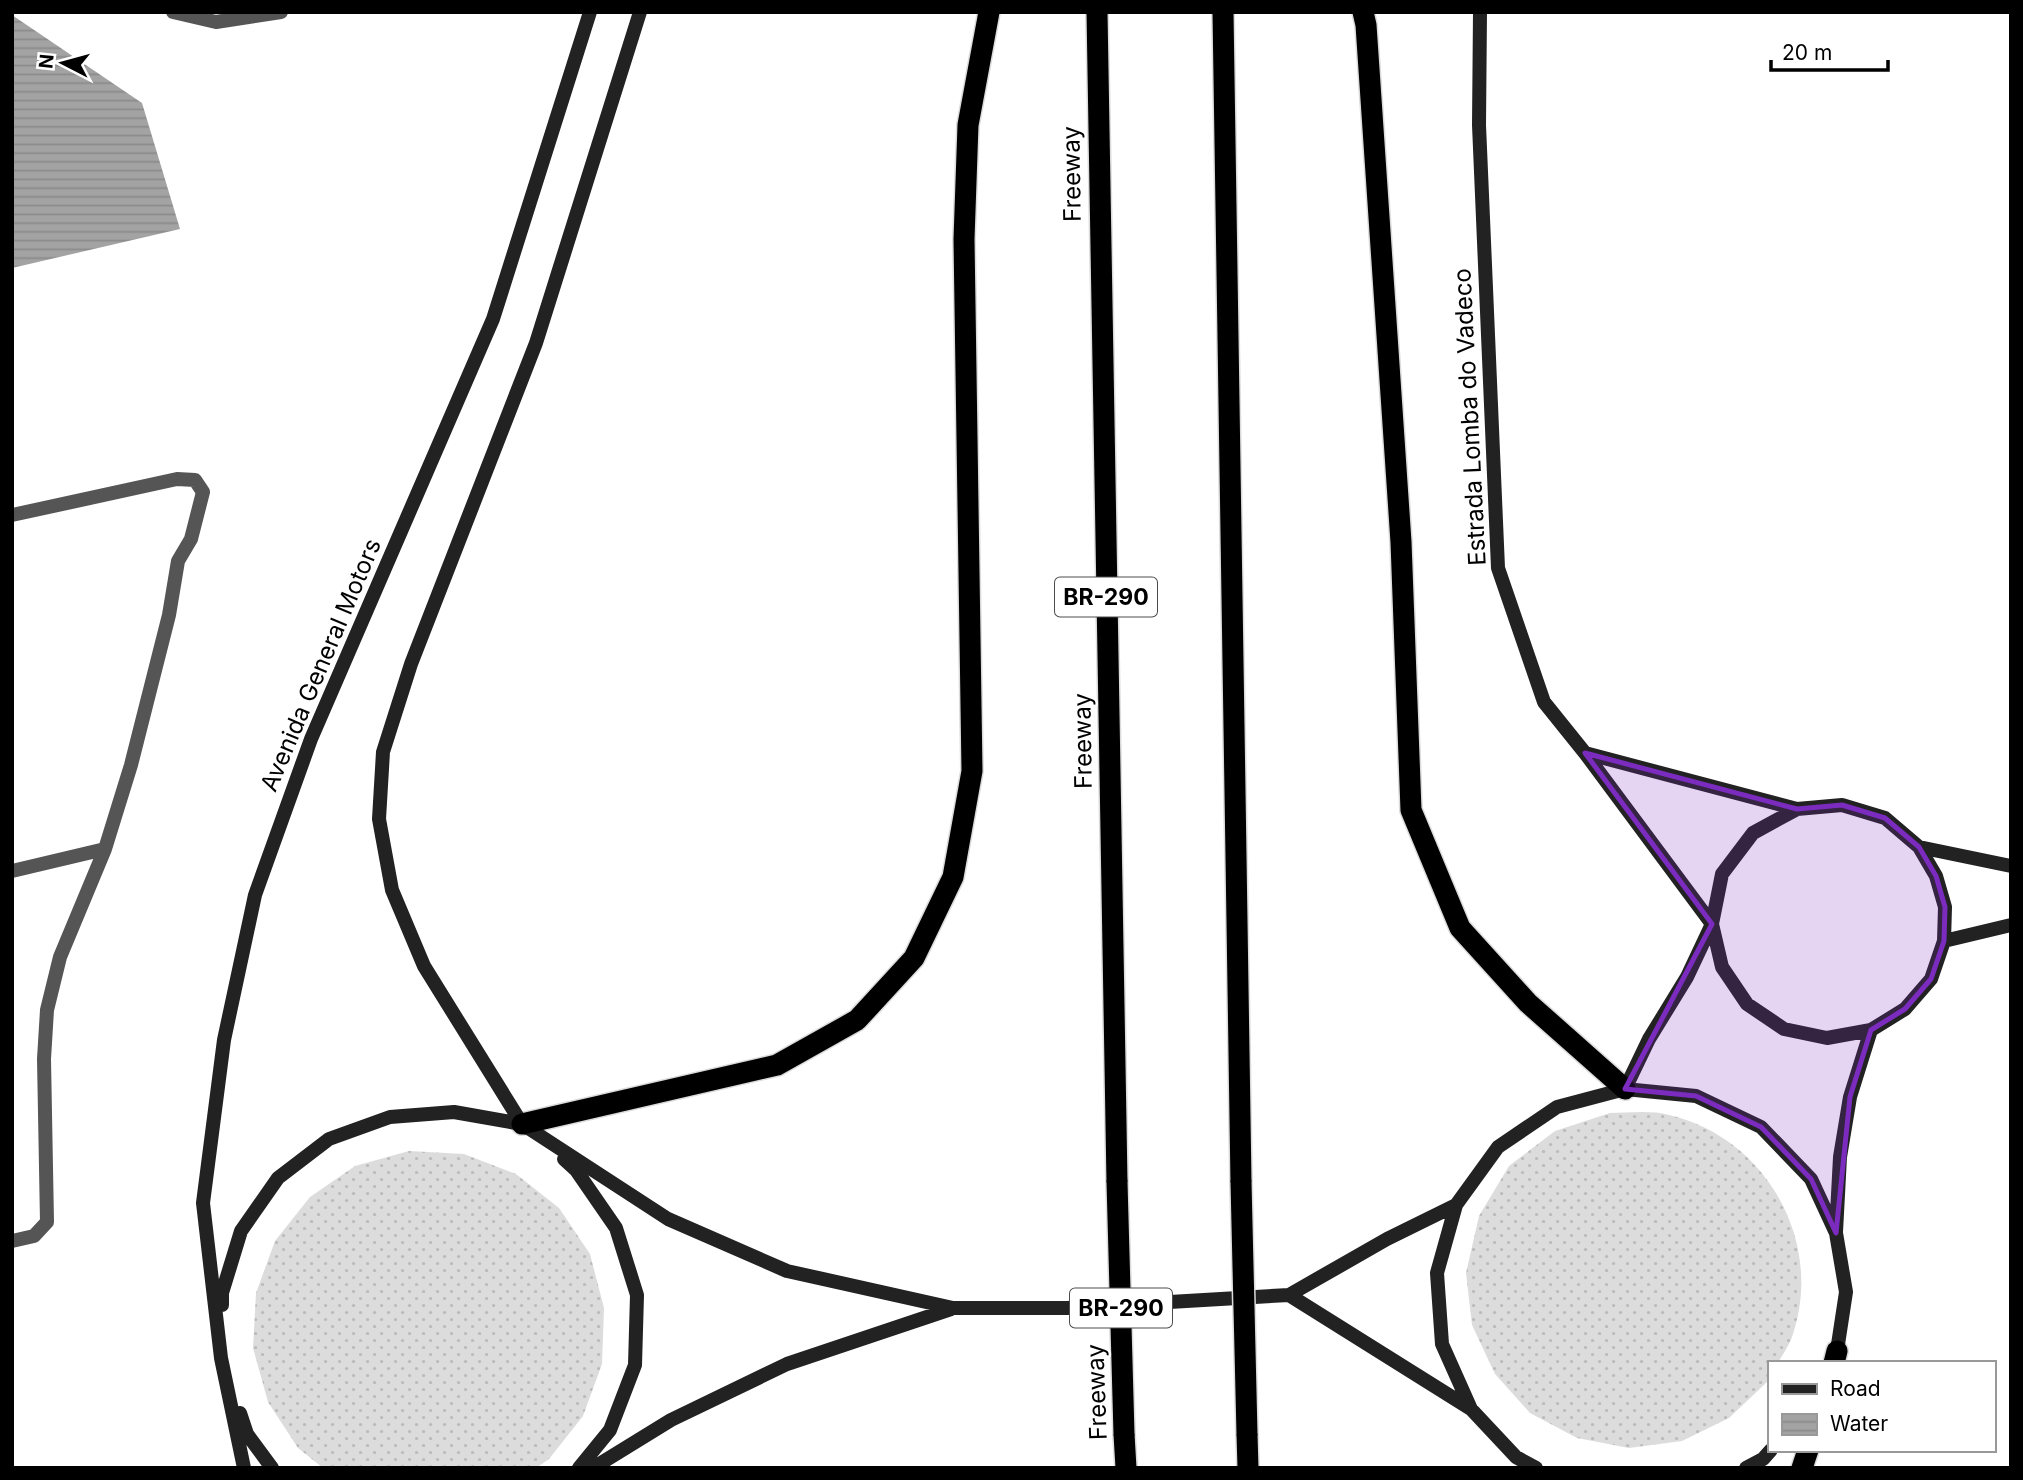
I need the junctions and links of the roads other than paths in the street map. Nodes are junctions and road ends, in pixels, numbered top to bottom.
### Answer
1 (173, 12) edge
2 (281, 12) edge
3 (590, 12) edge
4 (640, 12) edge
5 (989, 12) edge
6 (1097, 12) edge
7 (1223, 12) edge
8 (1363, 12) edge
9 (1480, 12) edge
10 (12, 515) edge
11 (1585, 753) junction
12 (1797, 808) junction
13 (1919, 847) junction
14 (105, 849) junction
15 (2011, 866) edge
16 (12, 871) edge
17 (1712, 924) junction
18 (2011, 925) edge
19 (1944, 941) junction
20 (1871, 1030) junction
21 (1625, 1089) junction
22 (522, 1124) junction
23 (1456, 1205) junction
24 (1836, 1233) junction
25 (12, 1241) edge
26 (1289, 1295) junction
27 (953, 1308) junction
28 (221, 1358) junction
29 (1834, 1359) edge
30 (1471, 1409) junction
31 (1769, 1452) edge
32 (244, 1468) edge
33 (272, 1468) edge
34 (579, 1468) edge
35 (593, 1468) edge
36 (1126, 1468) edge
37 (1248, 1468) edge
38 (1536, 1468) edge
39 (1745, 1468) edge

1 - 2 lane
3 - 28 street, Avenida General Motors
4 - 22 street
5 - 22 highway
6 - 36 highway, Freeway / BR-290, bridge
7 - 37 highway, bridge
8 - 21 highway
9 - 11 street, Estrada Lomba do Vadeco
10 - 14 lane
11 - 12 street
11 - 17 street, Estrada Lomba do Vadeco
12 - 13 street
12 - 17 street
13 - 15 street
13 - 19 street
14 - 16 lane
14 - 25 lane
17 - 20 street
17 - 21 street
18 - 19 street
19 - 20 street
20 - 24 street
21 - 23 street
21 - 24 street
22 - 27 street
22 - 28 street
22 - 34 street
23 - 26 street
23 - 30 street
24 - 29 street
26 - 27 street
26 - 30 street
27 - 35 street
28 - 32 street
28 - 33 street
30 - 38 street
31 - 39 street

